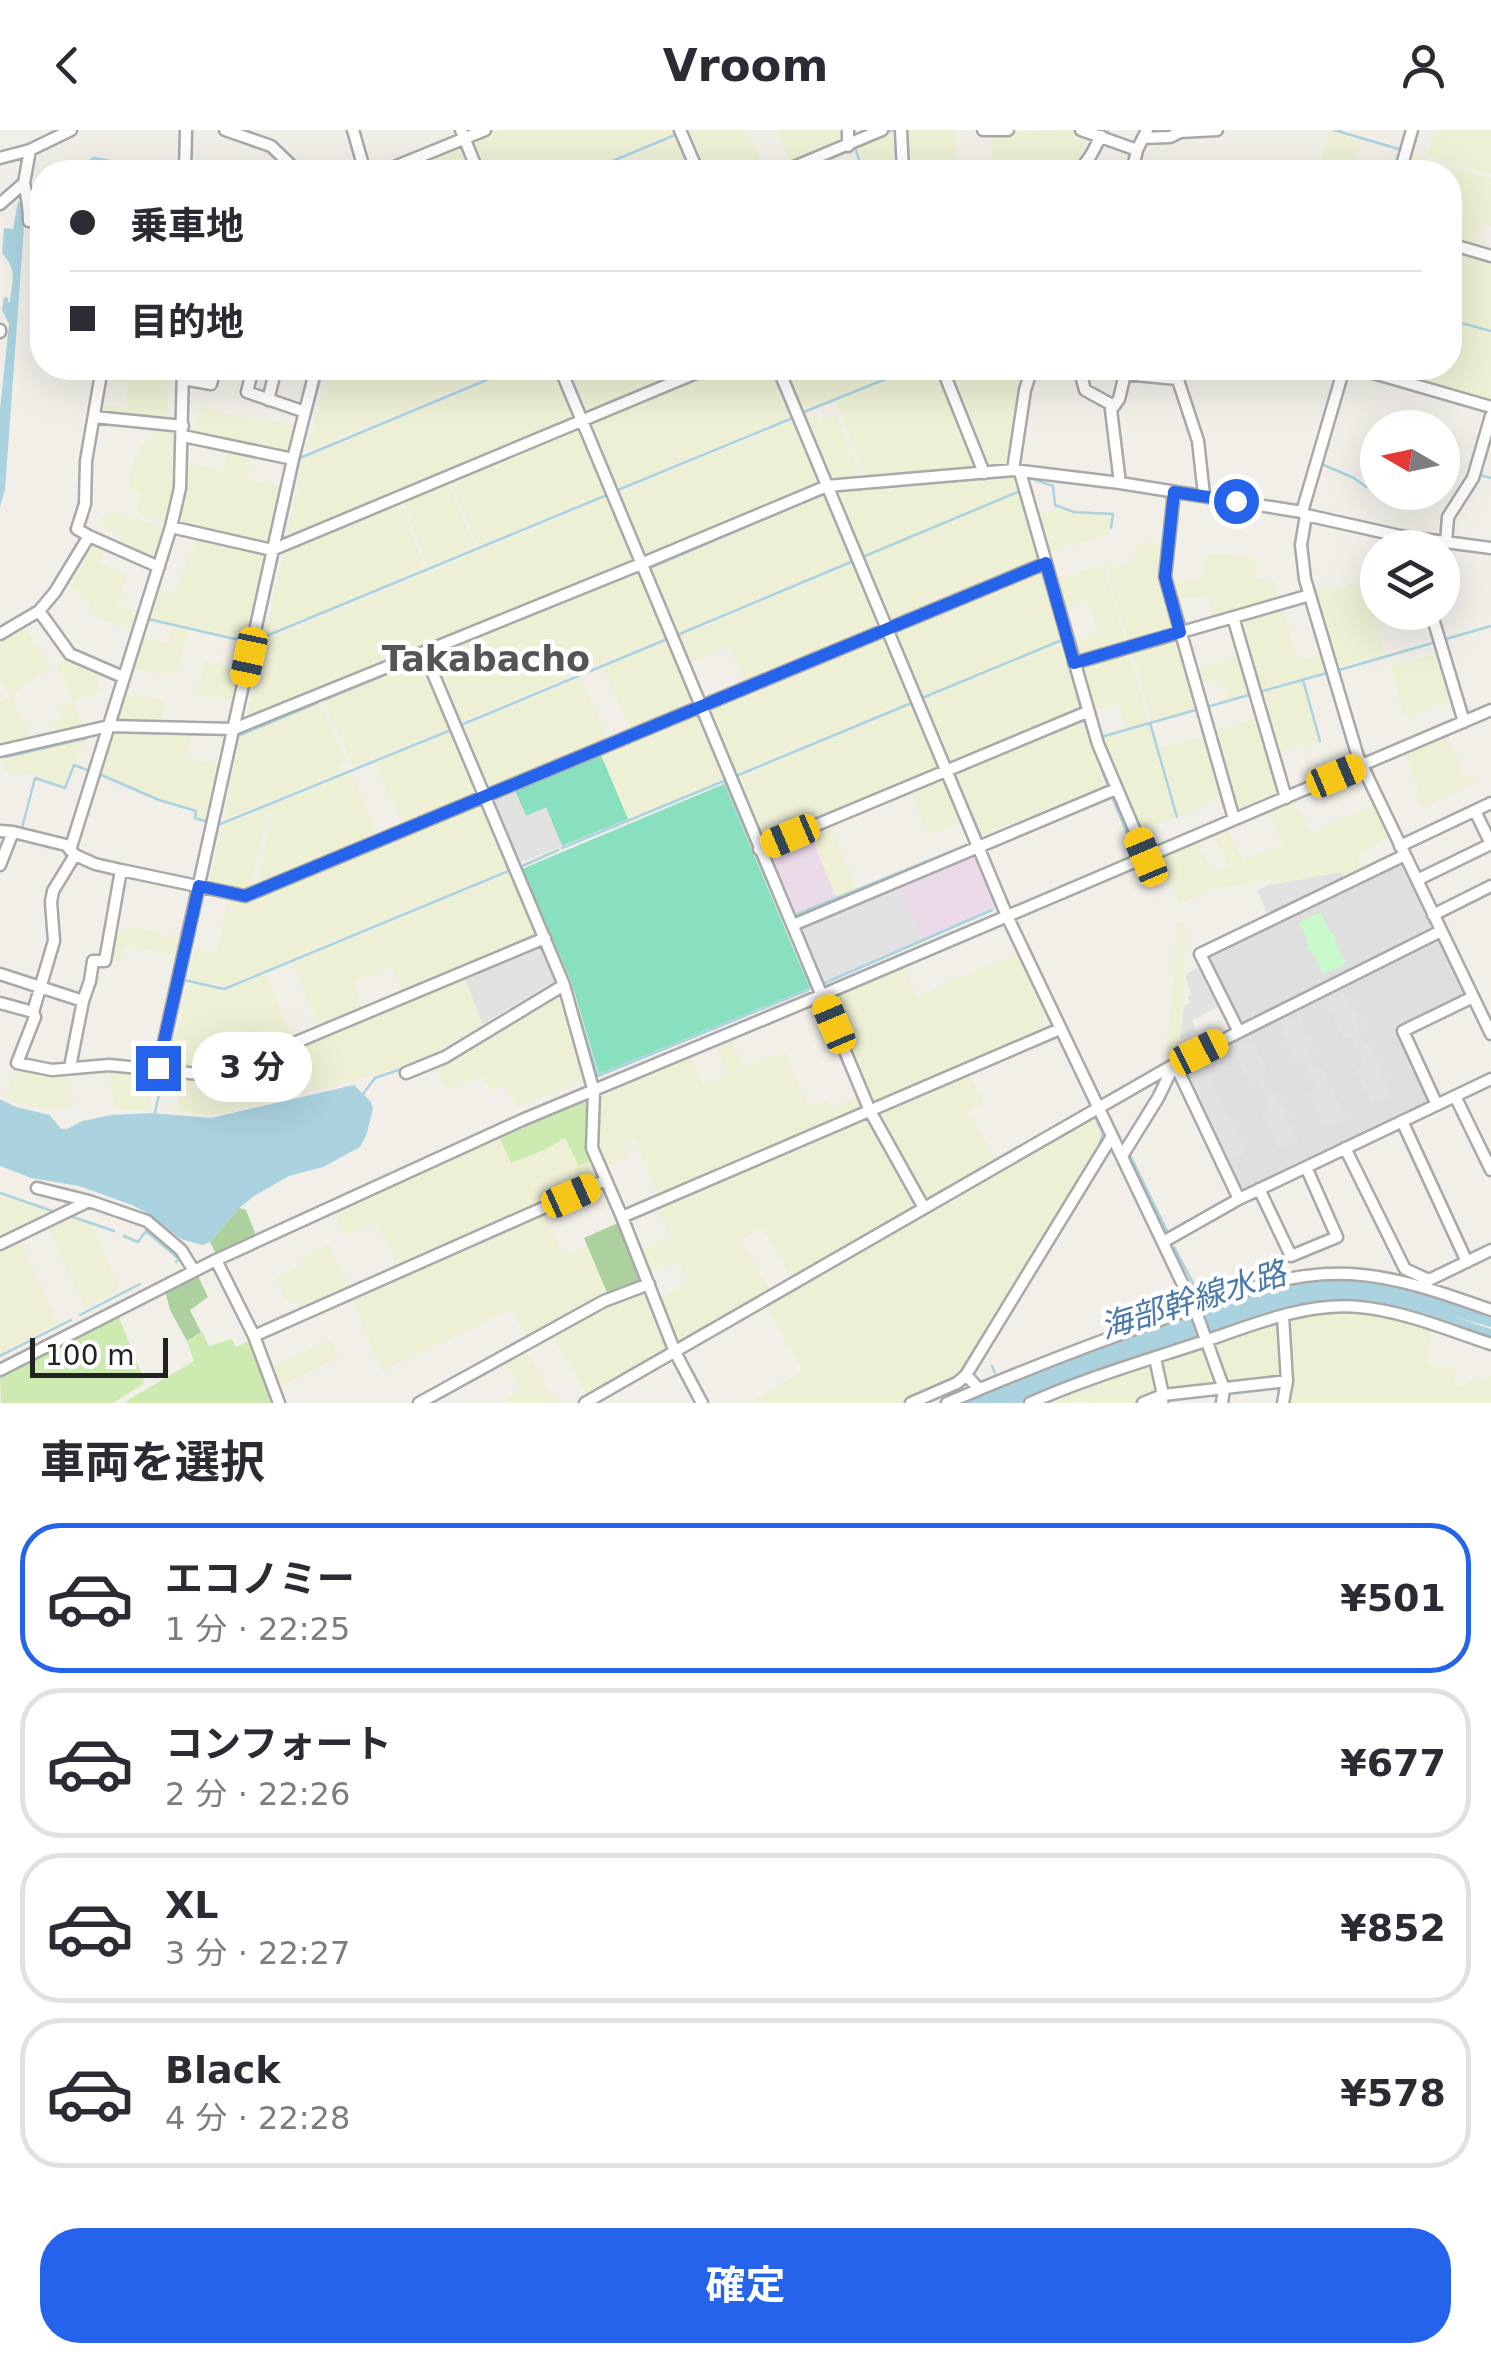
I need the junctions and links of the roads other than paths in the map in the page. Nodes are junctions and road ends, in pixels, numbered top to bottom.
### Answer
1 (72, 130) edge
2 (186, 130) edge
3 (225, 130) edge
4 (353, 130) edge
5 (485, 130) edge
6 (680, 130) edge
7 (848, 130) edge
8 (882, 130) edge
9 (902, 130) edge
10 (983, 130) edge
11 (1008, 130) edge
12 (1081, 130) edge
13 (1217, 130) edge
14 (1412, 130) edge
15 (462, 134) edge
16 (1145, 134) edge
17 (1101, 136) junction
18 (848, 146) junction
19 (0, 148) edge
20 (30, 150) junction
21 (1137, 150) junction
22 (16, 153) junction
23 (0, 158) edge
24 (185, 160) edge
25 (286, 160) edge
26 (362, 160) edge
27 (407, 160) edge
28 (473, 160) edge
29 (693, 160) edge
30 (812, 160) edge
31 (903, 160) edge
32 (1087, 160) edge
33 (1135, 160) edge
34 (1403, 160) edge
35 (24, 183) junction
36 (0, 204) edge
37 (30, 208) edge
38 (1462, 248) edge
39 (1491, 256) edge
40 (100, 380) edge
41 (183, 380) edge
42 (250, 380) edge
43 (273, 380) edge
44 (313, 380) edge
45 (565, 380) edge
46 (679, 380) edge
47 (783, 380) edge
48 (947, 380) edge
49 (1028, 380) edge
50 (1084, 380) edge
51 (1124, 380) edge
52 (1179, 380) edge
53 (1341, 380) edge
54 (1398, 380) edge
55 (268, 400) junction
56 (1114, 406) junction
57 (1491, 407) edge
58 (305, 412) junction
59 (1491, 416) edge
60 (94, 417) junction
61 (582, 420) junction
62 (183, 431) junction
63 (293, 459) junction
64 (1016, 471) junction
65 (984, 473) junction
66 (1120, 483) junction
67 (827, 486) junction
68 (1174, 492) junction
69 (1204, 495) junction
70 (1304, 514) junction
71 (172, 527) junction
72 (1374, 530) edge
73 (1445, 530) edge
74 (89, 536) junction
75 (1460, 546) edge
76 (1491, 548) edge
77 (272, 550) junction
78 (1046, 563) junction
79 (642, 564) junction
80 (158, 567) junction
81 (1310, 595) junction
82 (39, 611) junction
83 (1232, 617) junction
84 (887, 629) junction
85 (1436, 630) edge
86 (1180, 632) junction
87 (0, 634) edge
88 (424, 652) junction
89 (1074, 663) junction
90 (124, 677) junction
91 (701, 706) junction
92 (1491, 710) edge
93 (1088, 712) junction
94 (1464, 722) junction
95 (108, 726) junction
96 (234, 729) junction
97 (2, 750) edge
98 (0, 763) edge
99 (1362, 765) junction
100 (946, 770) junction
101 (1116, 788) junction
102 (486, 796) junction
103 (1286, 798) junction
104 (1491, 803) edge
105 (1475, 811) junction
106 (1234, 820) junction
107 (0, 831) edge
108 (13, 832) junction
109 (1491, 844) edge
110 (977, 847) junction
111 (759, 848) junction
112 (1402, 851) junction
113 (73, 853) junction
114 (1146, 857) junction
115 (0, 865) edge
116 (120, 870) junction
117 (1416, 880) junction
118 (199, 886) junction
119 (1491, 886) edge
120 (1433, 915) junction
121 (1007, 916) junction
122 (793, 925) junction
123 (1442, 932) junction
124 (544, 938) junction
125 (0, 974) edge
126 (564, 985) junction
127 (40, 989) junction
128 (822, 995) junction
129 (1473, 997) junction
130 (83, 1001) junction
131 (0, 1003) edge
132 (32, 1012) junction
133 (1060, 1029) junction
134 (1239, 1032) junction
135 (1491, 1034) edge
136 (1175, 1064) junction
137 (70, 1067) junction
138 (158, 1068) junction
139 (406, 1074) dead end
140 (1491, 1079) edge
141 (594, 1092) junction
142 (1455, 1096) junction
143 (1436, 1105) junction
144 (1099, 1108) junction
145 (870, 1111) junction
146 (1402, 1122) junction
147 (1112, 1136) junction
148 (1345, 1148) junction
149 (1122, 1156) junction
150 (1306, 1167) junction
151 (1491, 1170) edge
152 (606, 1180) junction
153 (37, 1188) dead end
154 (1259, 1190) junction
155 (1239, 1199) junction
156 (89, 1201) junction
157 (924, 1208) junction
158 (622, 1217) junction
159 (1163, 1242) junction
160 (0, 1244) edge
161 (1491, 1250) edge
162 (216, 1260) junction
163 (1467, 1262) junction
164 (194, 1271) junction
165 (648, 1284) junction
166 (1427, 1284) junction
167 (1195, 1309) junction
168 (1491, 1310) edge
169 (1283, 1316) junction
170 (254, 1336) junction
171 (1206, 1337) junction
172 (1491, 1344) edge
173 (675, 1352) junction
174 (1155, 1358) junction
175 (0, 1370) edge
176 (966, 1375) junction
177 (1286, 1381) junction
178 (979, 1389) junction
179 (1224, 1389) junction
180 (1163, 1399) edge
181 (280, 1403) edge
182 (419, 1403) edge
183 (586, 1403) edge
184 (702, 1403) edge
185 (910, 1403) edge
186 (947, 1403) edge
187 (1030, 1403) edge
188 (1143, 1403) edge
189 (1222, 1403) edge
190 (1284, 1403) edge

1 - 20 street
2 - 24 street
3 - 25 street
4 - 26 street
5 - 15 street
6 - 29 street
7 - 18 street
8 - 18 street
9 - 31 street
10 - 11 street
12 - 17 street
13 - 16 street
14 - 34 street
15 - 27 street
15 - 28 street
16 - 21 street
17 - 21 street
17 - 32 street
18 - 30 street
19 - 22 street
20 - 22 street
20 - 35 street
21 - 33 street
22 - 23 street
35 - 36 street
35 - 37 street
38 - 39 street
40 - 60 street
41 - 62 street
42 - 55 street
43 - 55 street
44 - 58 street
45 - 61 street
46 - 61 street
47 - 67 street
48 - 65 street
49 - 64 street
50 - 56 street
51 - 56 street
52 - 69 street
53 - 70 street
54 - 57 street
55 - 58 street
56 - 66 street
58 - 63 street
59 - 73 street
60 - 62 street
60 - 74 street
61 - 77 street
61 - 79 street
62 - 63 street
62 - 71 street
63 - 77 street
64 - 65 street
64 - 66 street
64 - 78 street
65 - 67 street
66 - 68 street
67 - 79 street
67 - 84 street
68 - 69 street
68 - 86 street
69 - 70 street
70 - 72 street
70 - 81 street
71 - 77 street
71 - 80 street
74 - 80 street
74 - 82 street
75 - 76 street
77 - 96 street
78 - 84 street
78 - 89 street
79 - 88 street
79 - 91 street
80 - 90 street
81 - 83 street
81 - 99 street
82 - 87 street
82 - 90 street
83 - 86 street
83 - 103 street
84 - 91 street
84 - 100 street
85 - 94 street
86 - 89 street
86 - 106 street
88 - 96 street
88 - 102 street
89 - 93 street
90 - 95 street
91 - 102 street
91 - 111 street
92 - 94 street
93 - 100 street
93 - 101 street
94 - 99 street
95 - 96 street
95 - 97 street
95 - 113 street
96 - 118 street
97 - 98 street
99 - 103 street
99 - 112 street
100 - 110 street
100 - 111 street
101 - 110 street
101 - 114 street
102 - 118 street
102 - 124 street
103 - 106 street
104 - 105 street
105 - 109 street
105 - 112 street
106 - 114 street
107 - 108 street
108 - 113 street
108 - 115 street
109 - 117 street
110 - 121 street
110 - 122 street
111 - 122 street
112 - 117 street
112 - 134 street
113 - 116 street
113 - 127 street
114 - 121 street
116 - 118 street
116 - 130 street
117 - 120 street
118 - 138 street
119 - 120 street
120 - 123 street
121 - 128 street
121 - 133 street
122 - 128 street
123 - 129 street
123 - 134 street
124 - 126 street
124 - 138 street
125 - 127 street
126 - 139 street
126 - 141 street
127 - 130 street
127 - 132 street
128 - 141 street
128 - 145 street
129 - 135 street
129 - 143 street
130 - 137 street
131 - 132 street
132 - 137 street
133 - 144 street
133 - 145 street
134 - 136 street
136 - 144 street
136 - 149 street
136 - 155 street
137 - 138 street
140 - 142 street
141 - 152 street
141 - 162 street
142 - 143 street
142 - 151 street
143 - 146 street
144 - 147 street
144 - 157 street
145 - 157 street
145 - 158 street
146 - 148 street
146 - 163 street
147 - 149 street
147 - 176 street
148 - 150 street
148 - 166 street
149 - 159 street
150 - 154 street
150 - 154 street
152 - 158 street
152 - 170 street
153 - 156 street
154 - 155 street
155 - 159 street
156 - 160 street
156 - 164 street
157 - 173 street
158 - 165 street
159 - 167 street
161 - 163 street
162 - 164 street
162 - 170 street
163 - 166 street
164 - 175 street
165 - 173 street
165 - 182 street
166 - 167 street
166 - 168 street
167 - 171 street
167 - 178 street
169 - 171 street
169 - 172 street
169 - 177 street
170 - 181 street
171 - 174 street
171 - 179 street
173 - 183 street
173 - 184 street
174 - 180 street
174 - 187 street
176 - 178 street
176 - 185 street
177 - 179 street
177 - 190 street
178 - 186 street
179 - 180 street
179 - 189 street
180 - 188 street

